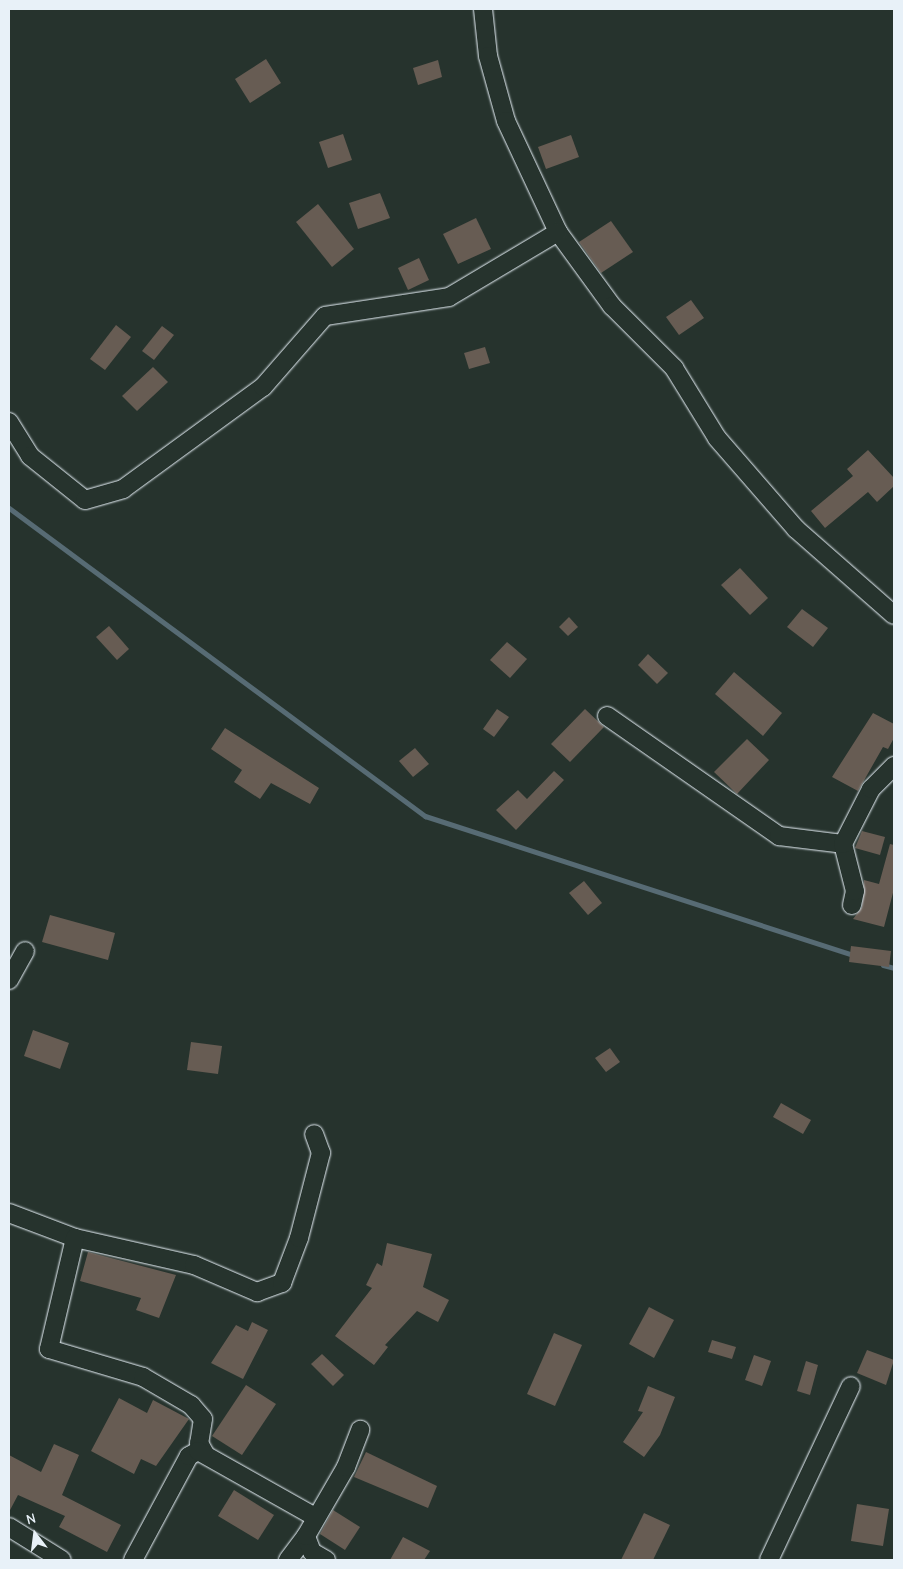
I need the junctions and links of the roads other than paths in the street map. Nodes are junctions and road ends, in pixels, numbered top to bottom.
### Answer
1 (482, 9) edge
2 (558, 232) junction
3 (9, 422) edge
4 (894, 615) edge
5 (607, 716) dead end
6 (894, 766) edge
7 (843, 844) junction
8 (852, 905) dead end
9 (25, 952) dead end
10 (9, 980) edge
11 (314, 1134) dead end
12 (9, 1213) edge
13 (75, 1238) junction
14 (850, 1386) dead end
15 (360, 1430) dead end
16 (205, 1454) junction
17 (315, 1517) junction
18 (9, 1527) edge
19 (306, 1536) junction
20 (62, 1560) edge
21 (133, 1560) edge
22 (288, 1560) edge
23 (326, 1560) edge
24 (769, 1560) edge

1 - 2 street
2 - 3 street
2 - 4 street
5 - 7 street
6 - 7 street
7 - 8 street
9 - 10 street
11 - 13 street
12 - 13 street
13 - 16 street
14 - 24 street
15 - 17 street
16 - 17 street
16 - 21 street
17 - 19 street
18 - 20 street
19 - 22 street
19 - 23 street

